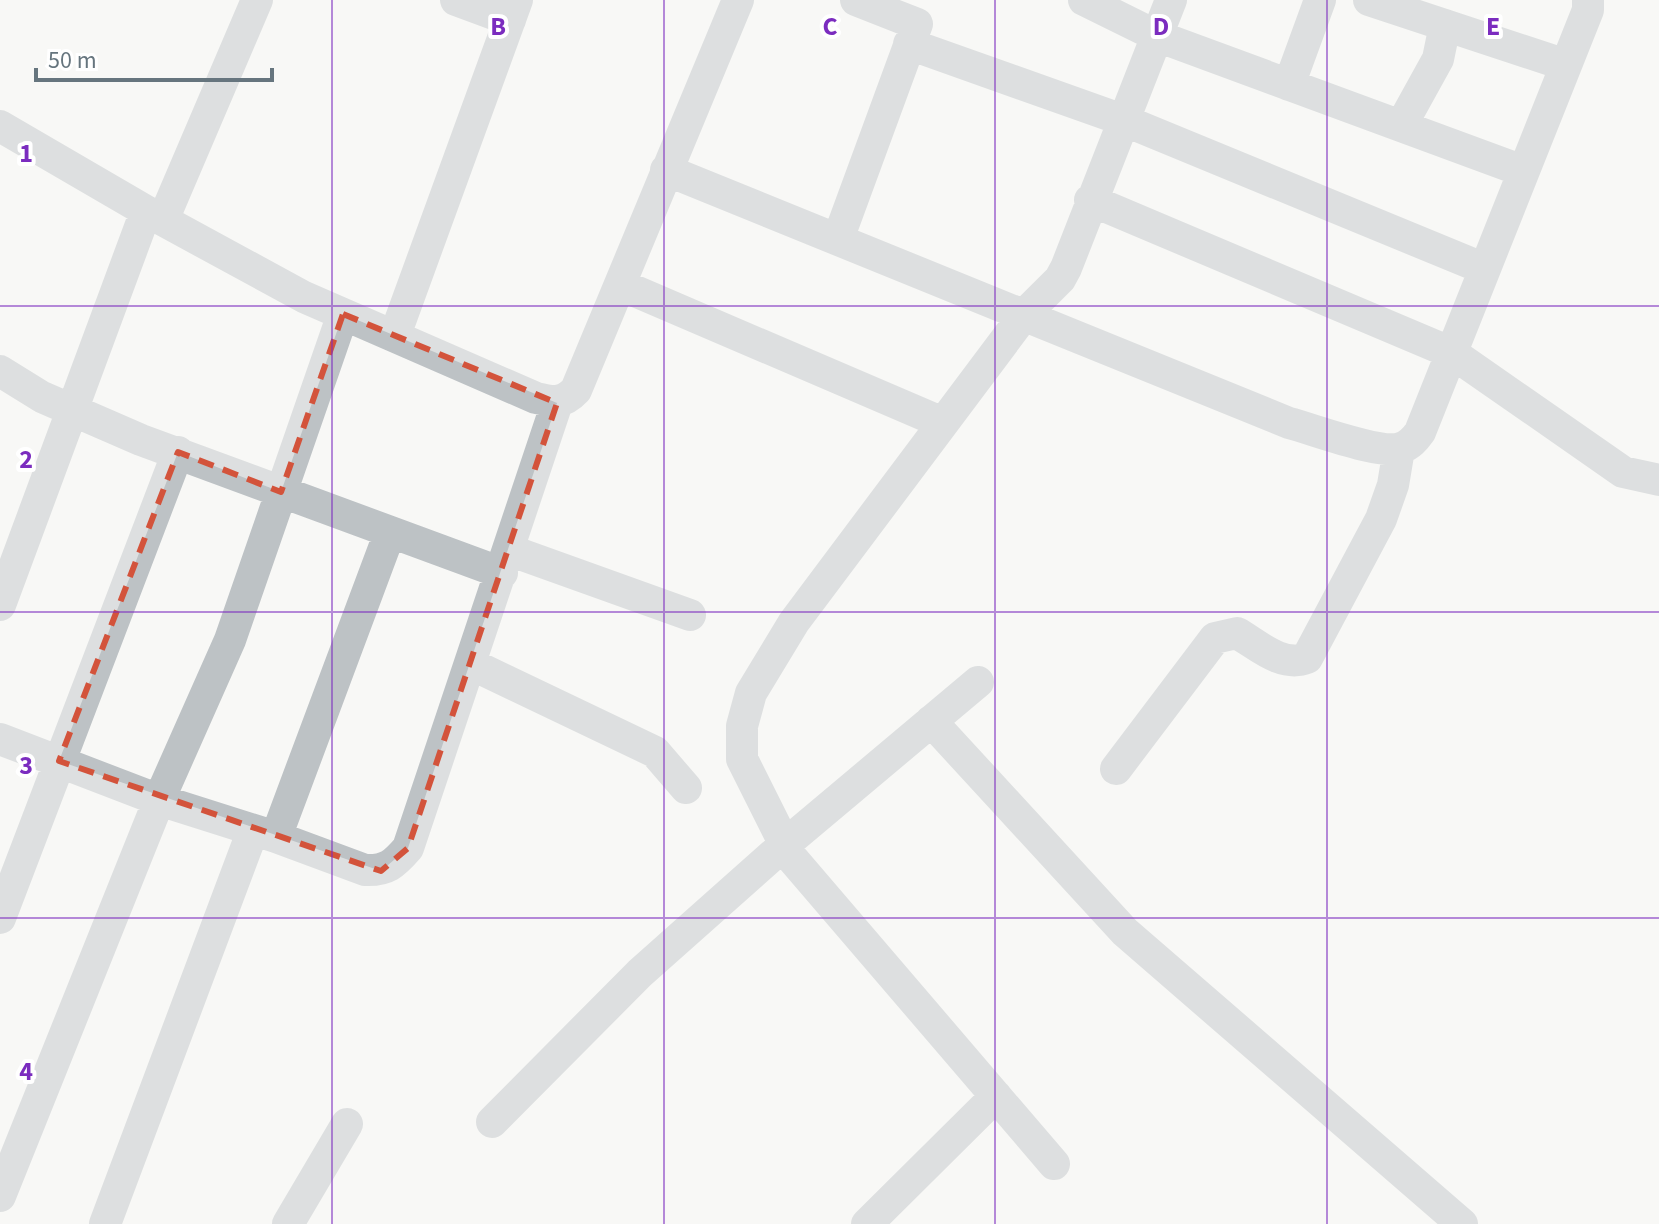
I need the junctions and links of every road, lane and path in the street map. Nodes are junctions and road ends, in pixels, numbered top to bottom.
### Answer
1 (257, 0) edge
2 (456, 0) edge
3 (738, 0) edge
4 (856, 0) edge
5 (1084, 0) edge
6 (1171, 0) edge
7 (1320, 0) edge
8 (1369, 0) edge
9 (1588, 0) edge
10 (514, 10) edge
11 (917, 23) edge
12 (1445, 25) junction
13 (1157, 36) junction
14 (1566, 65) junction
15 (1289, 85) junction
16 (1123, 120) junction
17 (0, 126) edge
18 (1401, 126) junction
19 (666, 170) junction
20 (1523, 171) junction
21 (1090, 200) junction
22 (155, 216) junction
23 (838, 239) junction
24 (1485, 269) junction
25 (621, 285) junction
26 (343, 314) junction
27 (1024, 315) junction
28 (395, 335) junction
29 (1452, 353) junction
30 (0, 371) edge
31 (557, 403) junction
32 (73, 409) junction
33 (943, 423) junction
34 (1399, 449) junction
35 (178, 452) junction
36 (1659, 480) edge
37 (281, 492) junction
38 (390, 532) junction
39 (506, 562) junction
40 (0, 605) edge
41 (690, 615) dead end
42 (471, 664) junction
43 (978, 682) dead end
44 (931, 721) junction
45 (0, 739) edge
46 (59, 761) junction
47 (1116, 769) dead end
48 (686, 788) dead end
49 (159, 800) junction
50 (264, 833) junction
51 (784, 845) junction
52 (10, 856) edge
53 (0, 918) edge
54 (996, 1096) junction
55 (492, 1122) dead end
56 (347, 1124) dead end
57 (1054, 1164) dead end
58 (0, 1196) edge
59 (105, 1224) edge
60 (288, 1224) edge
61 (867, 1224) edge
62 (1462, 1224) edge

1 - 22 street
2 - 10 street
3 - 19 street
4 - 11 street
5 - 13 street
6 - 13 street
7 - 15 street
8 - 12 street
9 - 14 street
10 - 28 street
11 - 16 street
11 - 23 street
12 - 14 street
12 - 18 street
13 - 15 street
13 - 16 street
14 - 20 street
15 - 18 street
16 - 21 street
16 - 24 street
17 - 22 street
18 - 20 street
19 - 23 street
19 - 25 street
20 - 24 street
21 - 27 street
21 - 29 street
22 - 26 street
22 - 32 street
23 - 27 street
24 - 29 street
25 - 31 street
25 - 33 street
26 - 28 street
26 - 37 street
27 - 33 street
27 - 34 street
28 - 31 street
29 - 34 street
29 - 36 street
30 - 32 street
31 - 39 street
32 - 35 street
32 - 40 street
33 - 51 street
34 - 47 street
35 - 37 street
35 - 46 street
37 - 38 street
37 - 49 street
38 - 39 street
38 - 50 street
39 - 41 street
39 - 42 street
42 - 48 street
42 - 50 street
43 - 44 street
44 - 51 street
44 - 62 street
45 - 46 street
46 - 49 street
46 - 52 street
49 - 50 street
49 - 58 street
50 - 59 street
51 - 54 street
51 - 55 street
52 - 53 street
54 - 57 street
54 - 61 street
56 - 60 street

